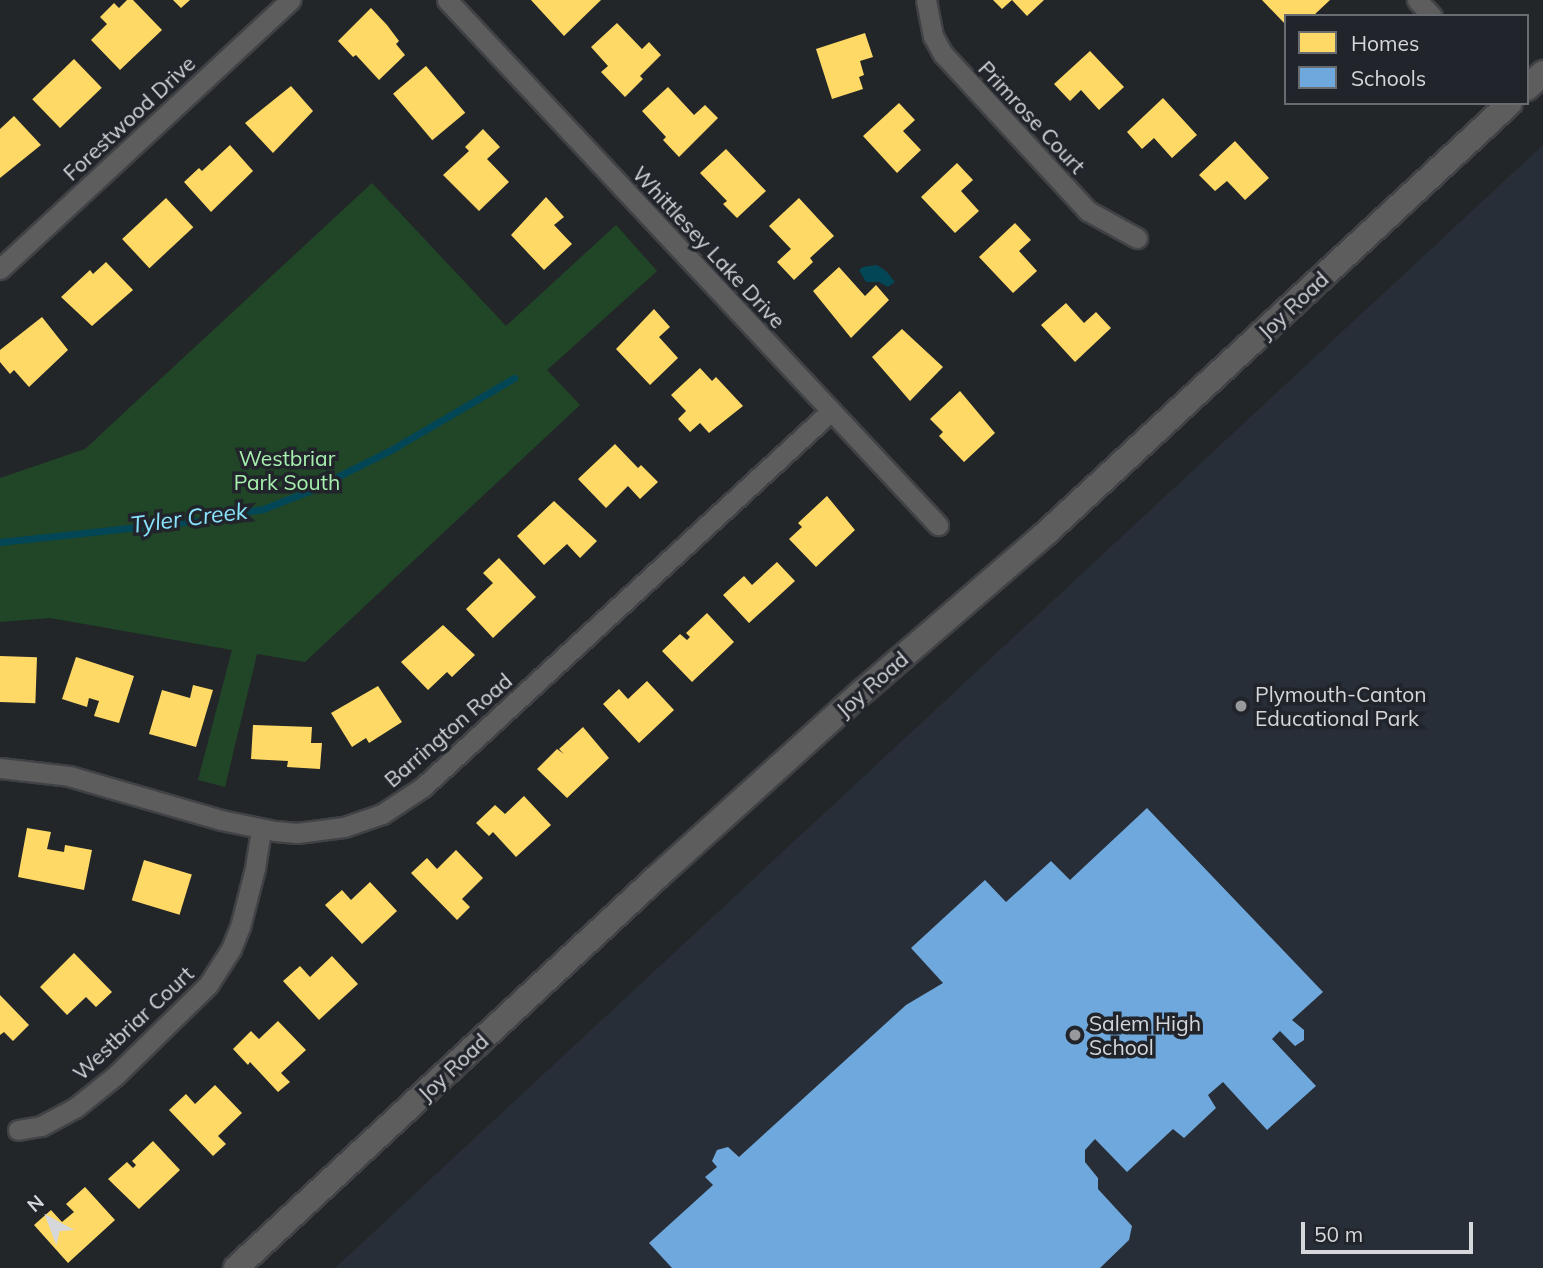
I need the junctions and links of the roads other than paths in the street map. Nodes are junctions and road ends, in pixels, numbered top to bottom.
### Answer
1 (290, 0) edge
2 (447, 0) edge
3 (926, 0) edge
4 (1417, 0) edge
5 (1430, 14) edge
6 (1543, 73) edge
7 (1529, 86) edge
8 (1508, 105) edge
9 (1137, 238) dead end
10 (0, 269) edge
11 (831, 411) junction
12 (938, 525) dead end
13 (0, 768) edge
14 (261, 829) junction
15 (18, 1130) dead end
16 (236, 1268) edge

1 - 10 street, Forestwood Drive
2 - 11 street, Whittlesey Lake Drive
3 - 9 street, Primrose Court
4 - 5 street
6 - 7 street
8 - 16 street, Joy Road
11 - 12 street, Whittlesey Lake Drive
11 - 14 street, Barrington Road
13 - 14 street, Barrington Road
14 - 15 street, Westbriar Court

